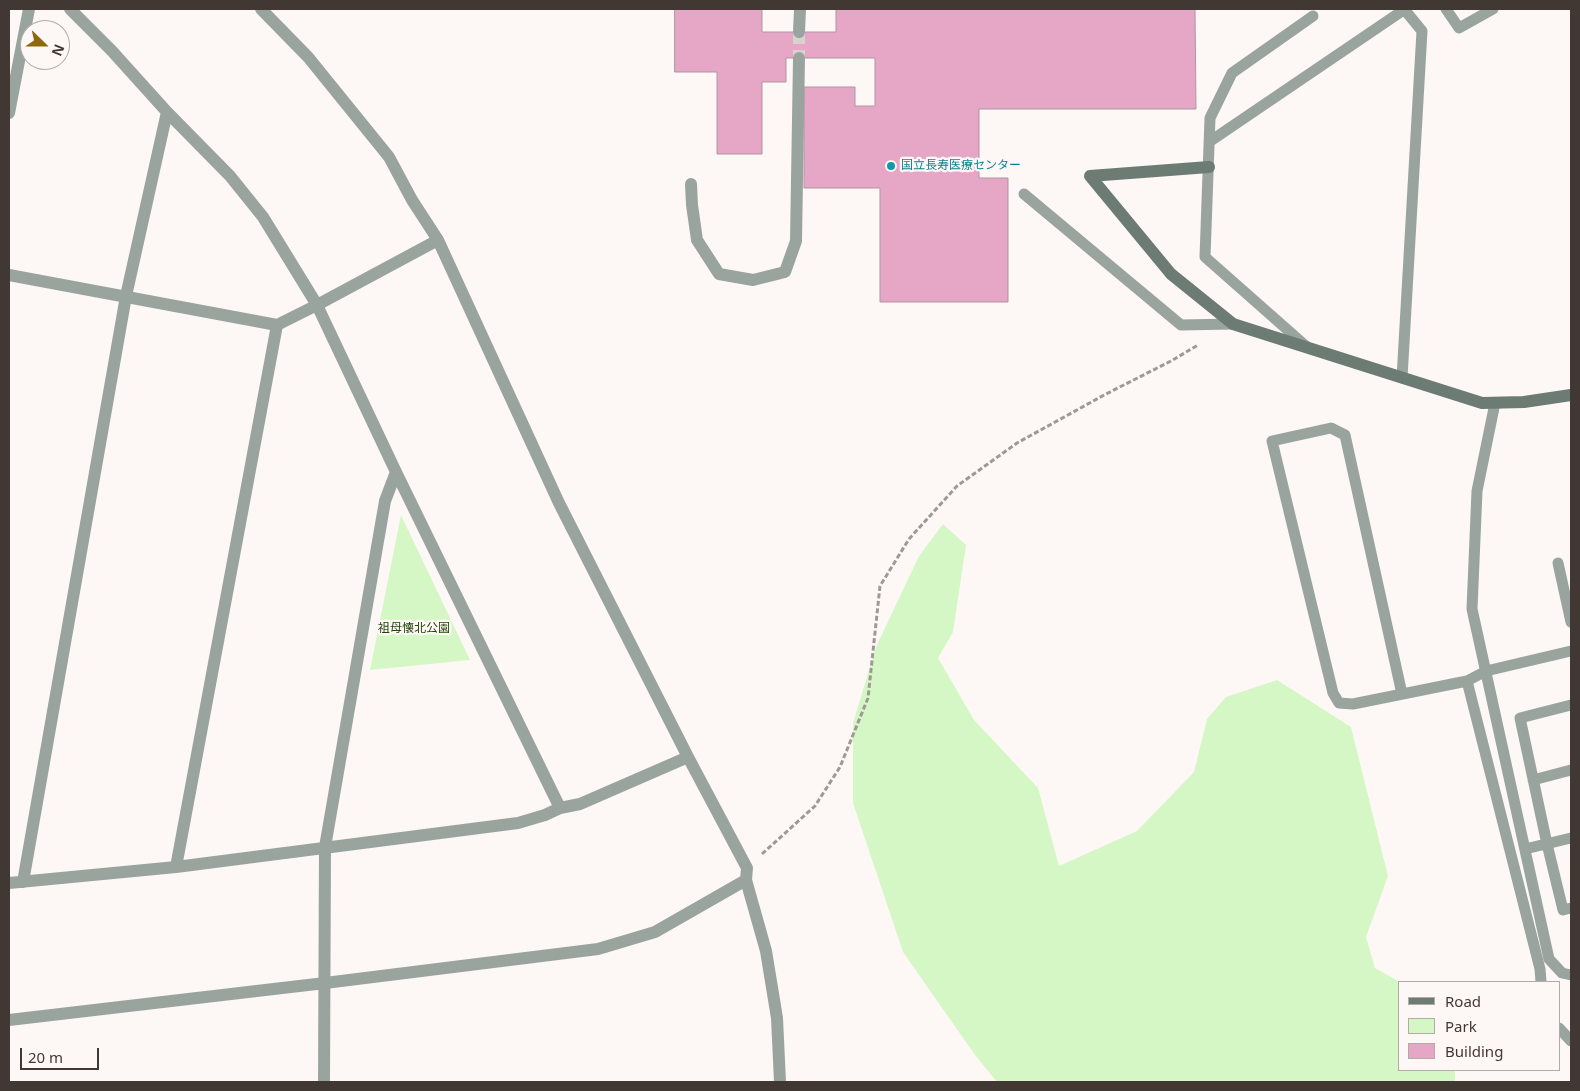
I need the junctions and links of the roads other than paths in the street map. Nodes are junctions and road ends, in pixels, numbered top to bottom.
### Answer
1 (28, 9) edge
2 (70, 9) edge
3 (261, 9) edge
4 (800, 9) edge
5 (1405, 9) edge
6 (1446, 9) edge
7 (1493, 9) edge
8 (1312, 16) dead end
9 (799, 32) tunnel mouth
10 (799, 58) tunnel mouth
11 (167, 112) junction
12 (9, 113) edge
13 (1209, 142) junction
14 (1209, 167) junction
15 (691, 184) dead end
16 (1024, 194) dead end
17 (438, 240) junction
18 (9, 275) edge
19 (126, 296) junction
20 (317, 305) junction
21 (1233, 324) junction
22 (277, 325) junction
23 (1308, 348) junction
24 (1402, 378) junction
25 (1571, 394) edge
26 (1495, 403) junction
27 (396, 472) junction
28 (1558, 563) dead end
29 (1571, 622) edge
30 (1571, 651) edge
31 (1486, 672) junction
32 (1467, 680) junction
33 (1402, 694) junction
34 (1571, 705) edge
35 (688, 757) junction
36 (1571, 770) edge
37 (1533, 780) junction
38 (560, 808) junction
39 (1571, 838) edge
40 (1547, 844) junction
41 (325, 847) junction
42 (1525, 849) junction
43 (176, 867) junction
44 (746, 874) junction
45 (23, 882) junction
46 (9, 883) edge
47 (1571, 908) edge
48 (1571, 975) edge
49 (1541, 981) edge
50 (325, 983) junction
51 (9, 1020) edge
52 (1560, 1029) edge
53 (1571, 1041) edge
54 (324, 1082) edge
55 (780, 1082) edge

1 - 12 street
2 - 11 street
3 - 17 street
4 - 9 street
5 - 13 lane
5 - 24 lane
6 - 7 lane
8 - 13 lane
10 - 15 street
11 - 19 street
11 - 20 street
13 - 14 lane
14 - 21 street
14 - 23 lane
16 - 21 lane
17 - 20 street
17 - 35 street
18 - 19 street
19 - 22 street
19 - 45 street
20 - 22 street
20 - 27 street
21 - 23 street
22 - 43 street
23 - 24 street
24 - 26 street
25 - 26 street
26 - 31 lane
27 - 38 street
27 - 41 street
28 - 29 lane
30 - 31 lane
31 - 32 lane
31 - 42 lane
32 - 33 lane
32 - 49 lane
33 - 33 lane
34 - 37 lane
35 - 38 street
35 - 44 street
36 - 37 lane
37 - 40 lane
38 - 41 street
39 - 40 lane
40 - 42 lane
40 - 47 lane
41 - 43 street
41 - 50 street
42 - 48 lane
43 - 45 street
44 - 50 street
44 - 55 street
45 - 46 street
50 - 51 street
50 - 54 street
52 - 53 lane

